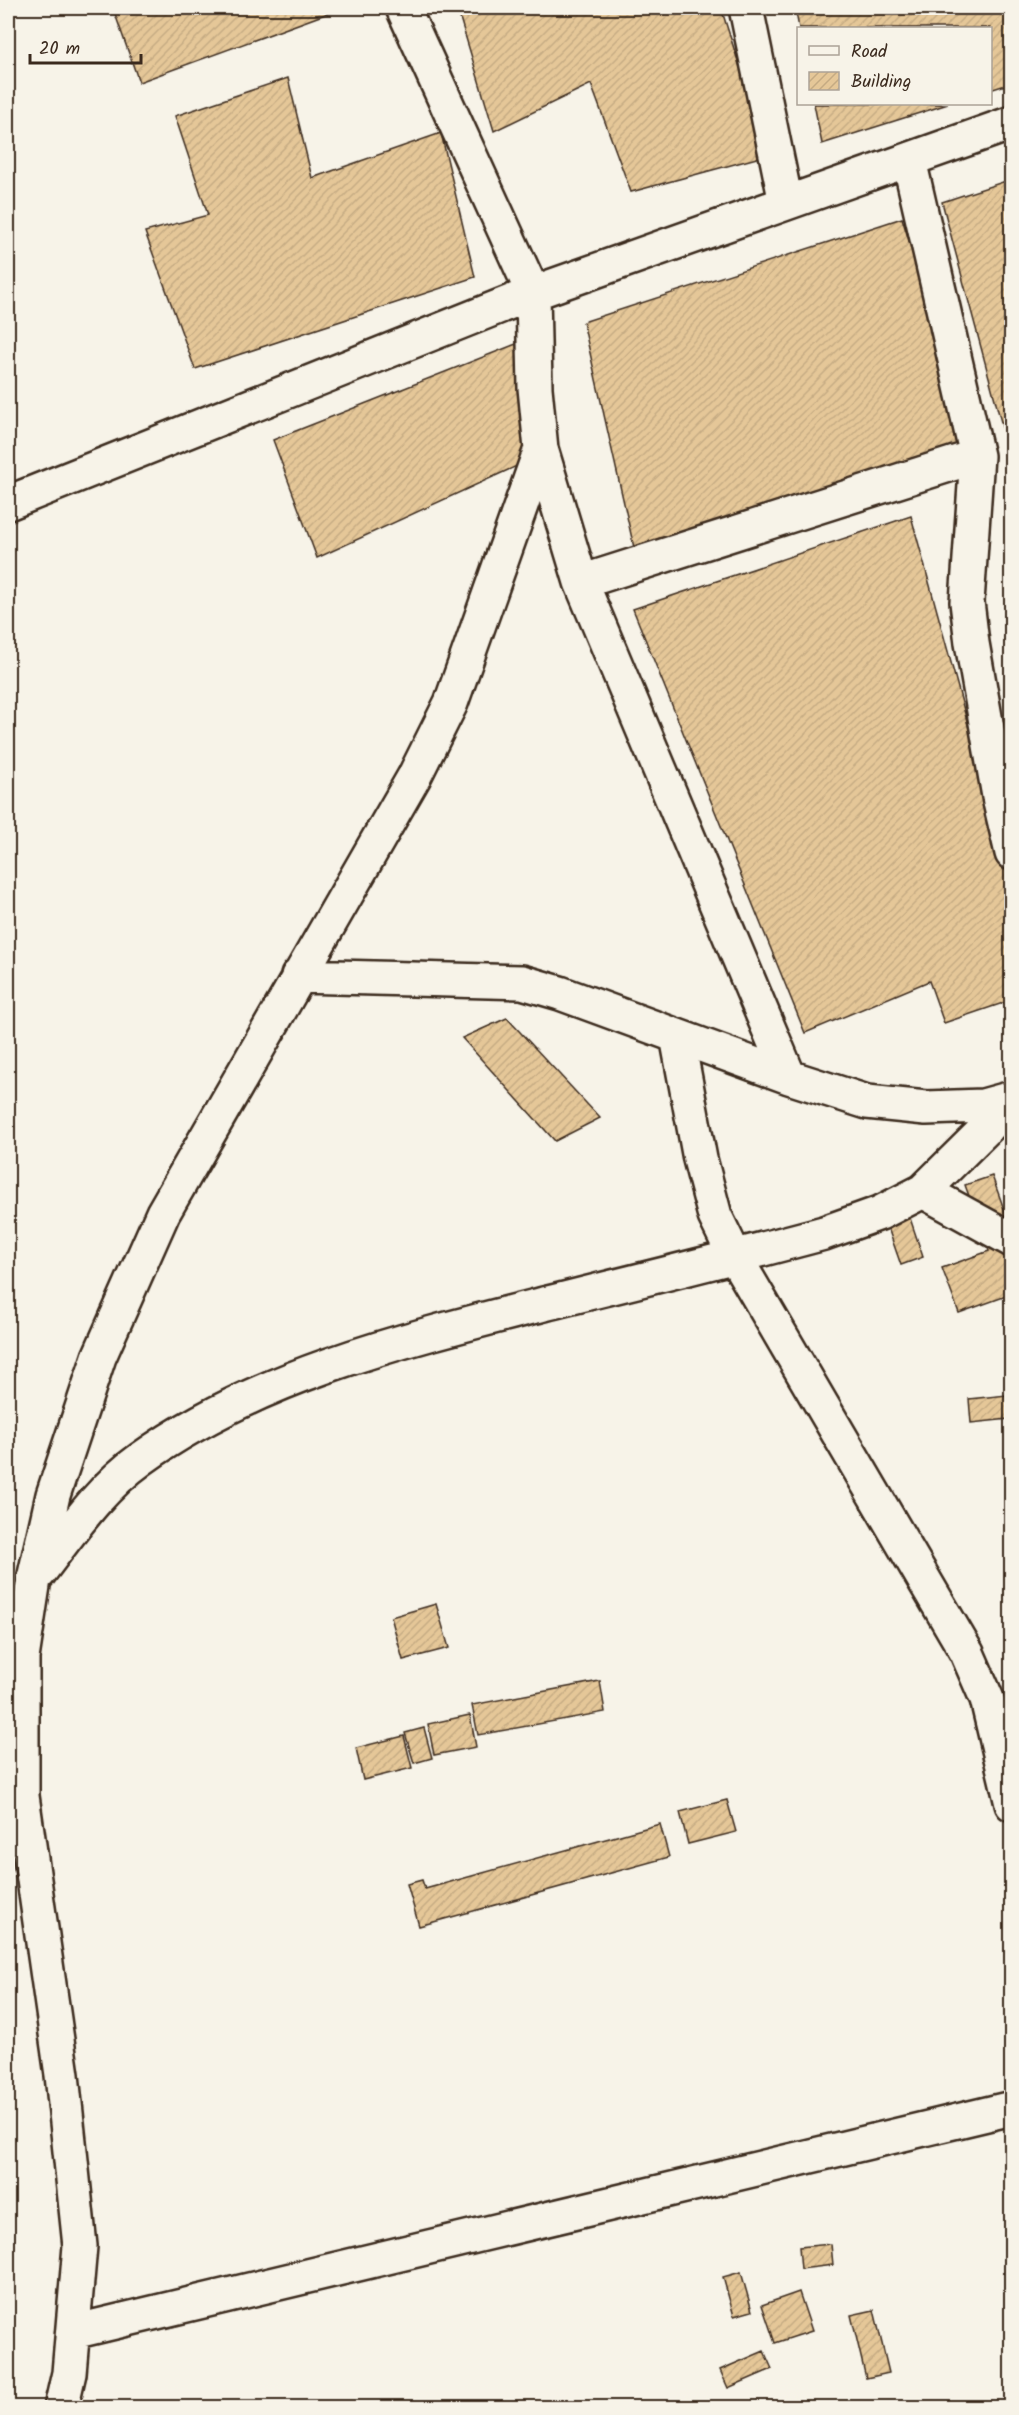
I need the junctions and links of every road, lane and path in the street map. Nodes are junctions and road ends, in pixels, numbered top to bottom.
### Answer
1 (403, 8) edge
2 (746, 8) edge
3 (1011, 123) edge
4 (909, 160) junction
5 (786, 203) junction
6 (533, 293) junction
7 (541, 449) junction
8 (977, 456) junction
9 (8, 503) edge
10 (581, 582) junction
11 (1006, 800) edge
12 (1011, 853) edge
13 (298, 976) junction
14 (677, 1036) junction
15 (789, 1077) junction
16 (1011, 1098) edge
17 (1011, 1103) edge
18 (923, 1191) junction
19 (1011, 1240) edge
20 (735, 1257) junction
21 (34, 1579) junction
22 (1011, 1804) edge
23 (1011, 2108) edge
24 (73, 2332) junction
25 (61, 2408) edge

1 - 6 street
2 - 5 street
3 - 4 street
4 - 5 street
4 - 8 street
5 - 6 street
6 - 7 street
6 - 9 street
7 - 10 street
7 - 13 street
8 - 10 street
8 - 11 street
10 - 15 street
11 - 12 street
13 - 14 street
13 - 21 street
14 - 15 street
14 - 20 street
15 - 16 street
17 - 18 street
18 - 19 street
18 - 20 street
20 - 21 street
20 - 22 street
21 - 24 street
23 - 24 street
24 - 25 street

